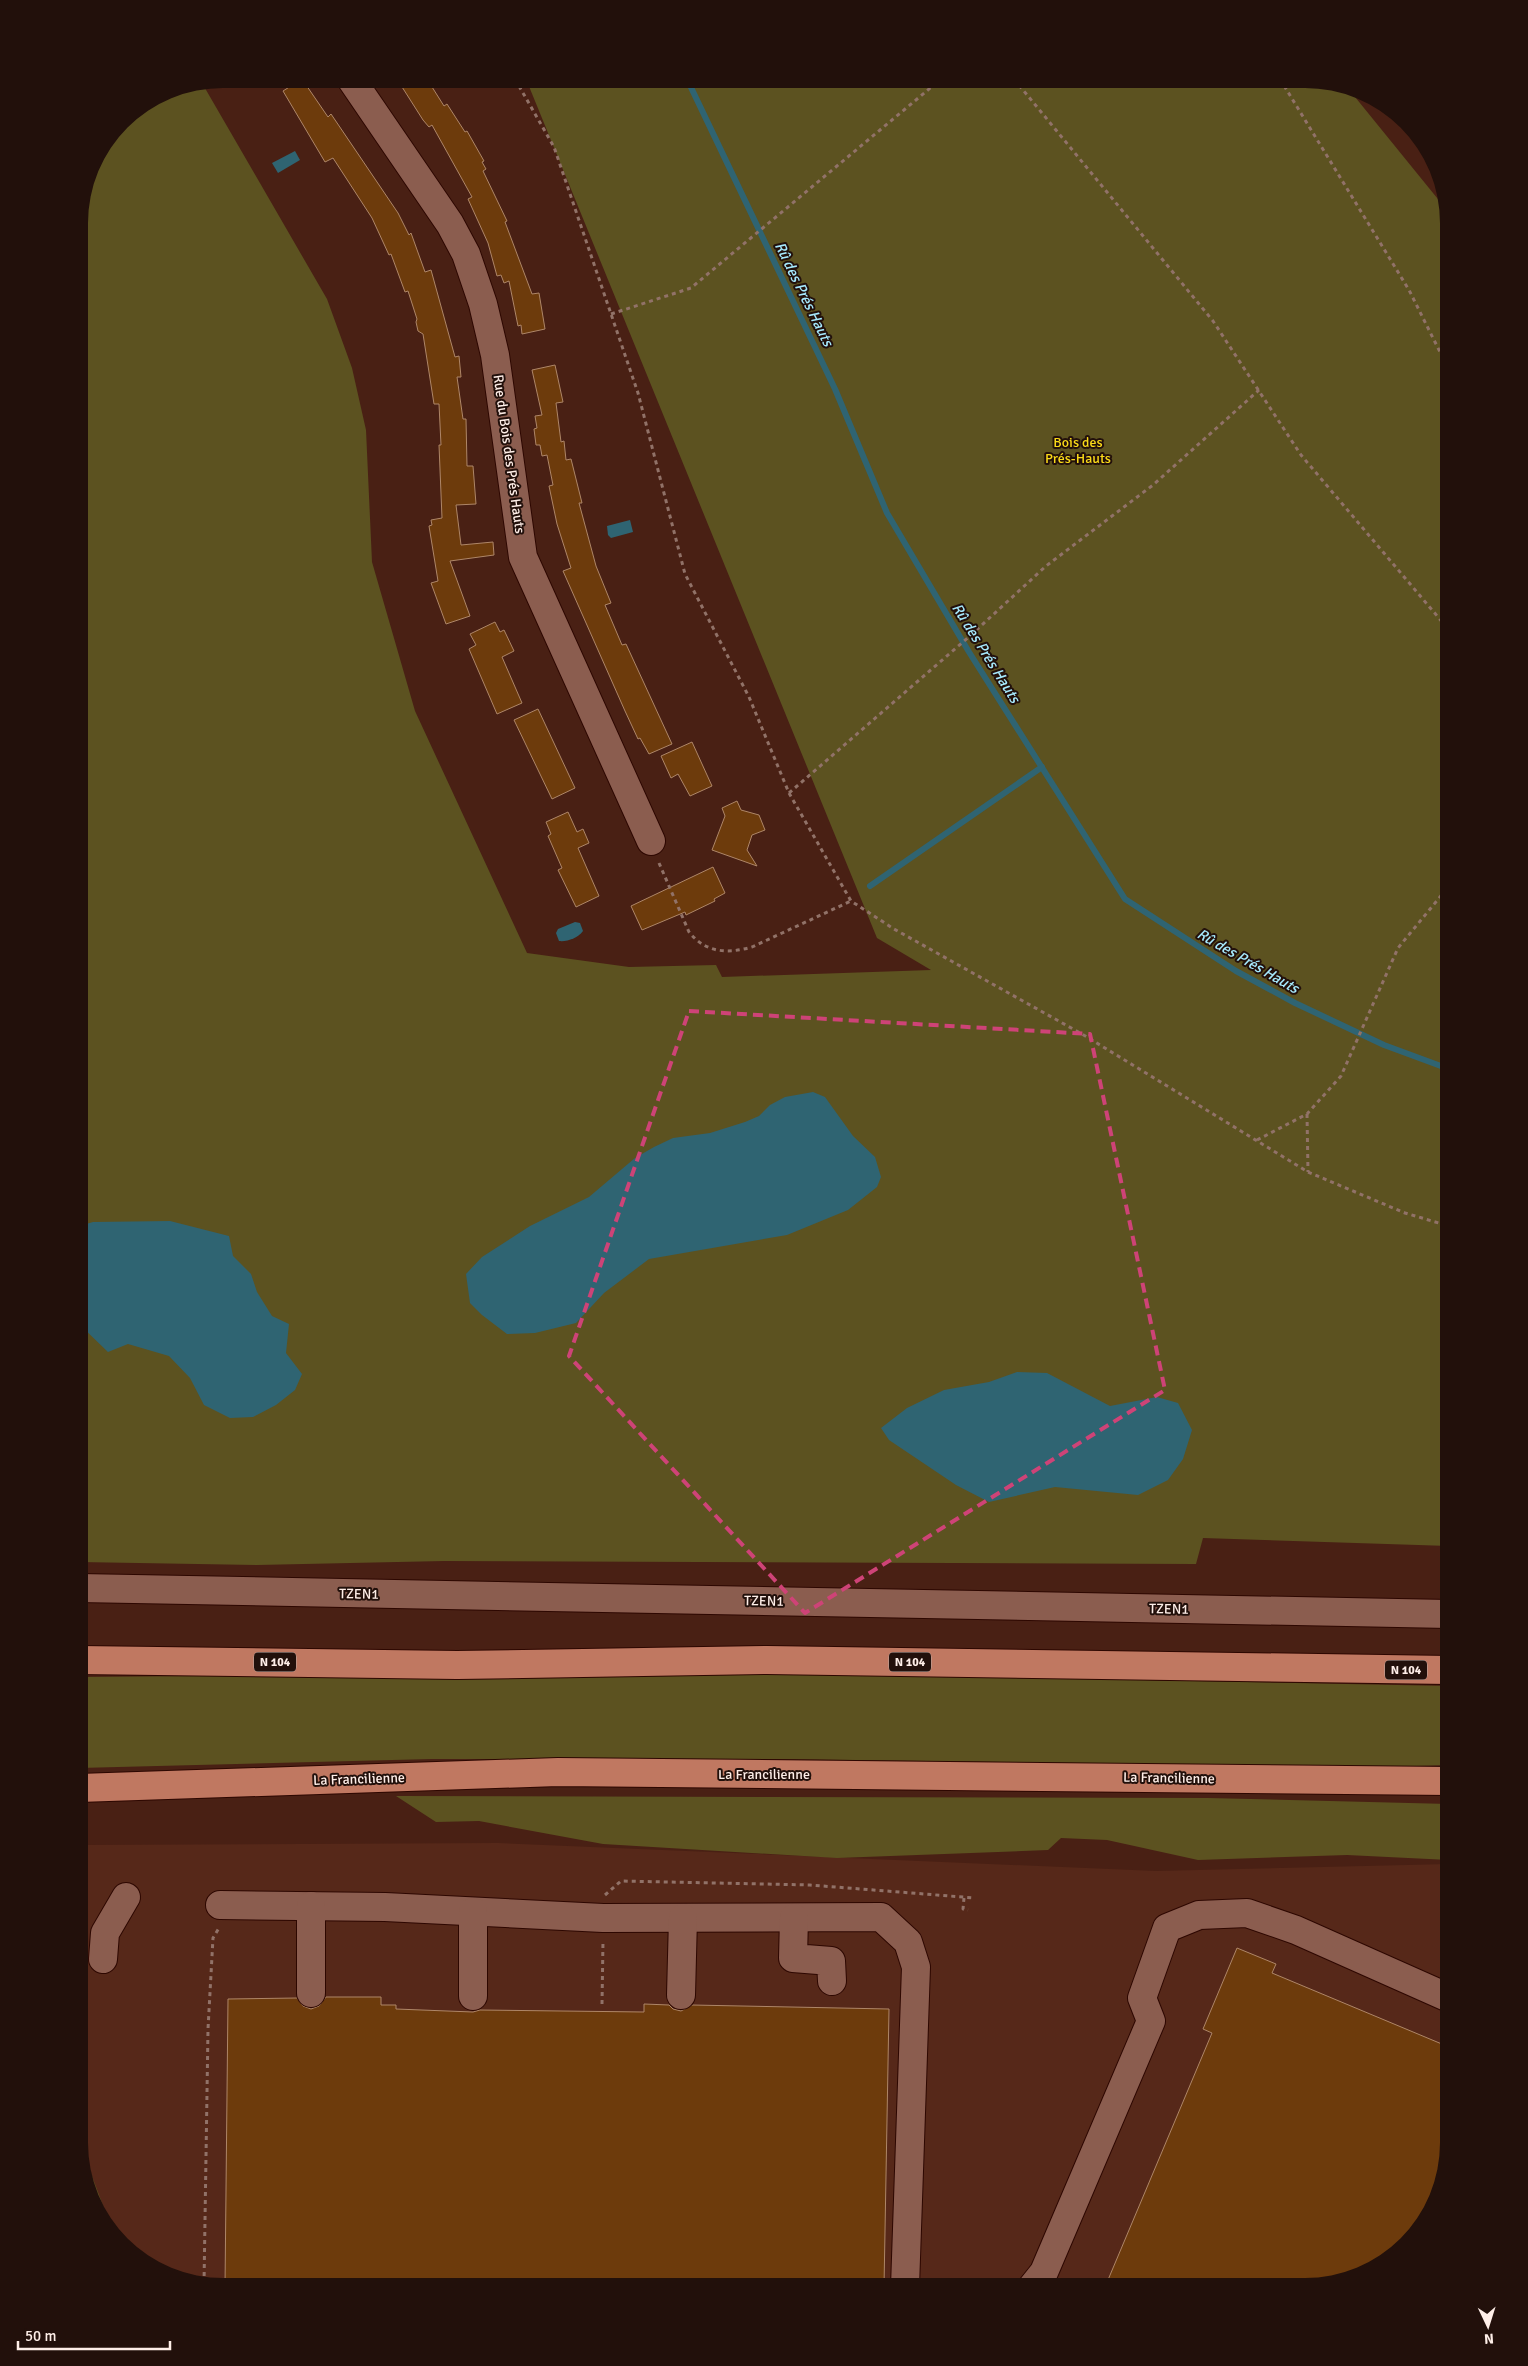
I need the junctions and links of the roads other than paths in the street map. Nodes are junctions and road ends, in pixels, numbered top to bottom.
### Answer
1 (357, 88) edge
2 (651, 841) road end
3 (87, 1588) edge
4 (1440, 1614) edge
5 (87, 1659) edge
6 (1440, 1670) edge
7 (1440, 1781) edge
8 (87, 1788) edge
9 (126, 1897) dead end
10 (227, 1905) road end
11 (311, 1906) junction
12 (473, 1912) junction
13 (683, 1918) junction
14 (794, 1918) junction
15 (103, 1959) dead end
16 (832, 1982) dead end
17 (311, 1993) dead end
18 (1440, 1994) edge
19 (681, 1995) dead end
20 (473, 1996) dead end
21 (905, 2278) edge
22 (1039, 2278) edge

1 - 2 street, Rue du Bois des Prés Hauts
3 - 4 street, TZEN1
5 - 6 highway, N 104
7 - 8 highway, La Francilienne
9 - 15 street
10 - 11 street
11 - 12 street
11 - 17 street
12 - 13 street
12 - 20 street
13 - 14 street
13 - 19 street
14 - 16 street
14 - 21 street
18 - 22 street

